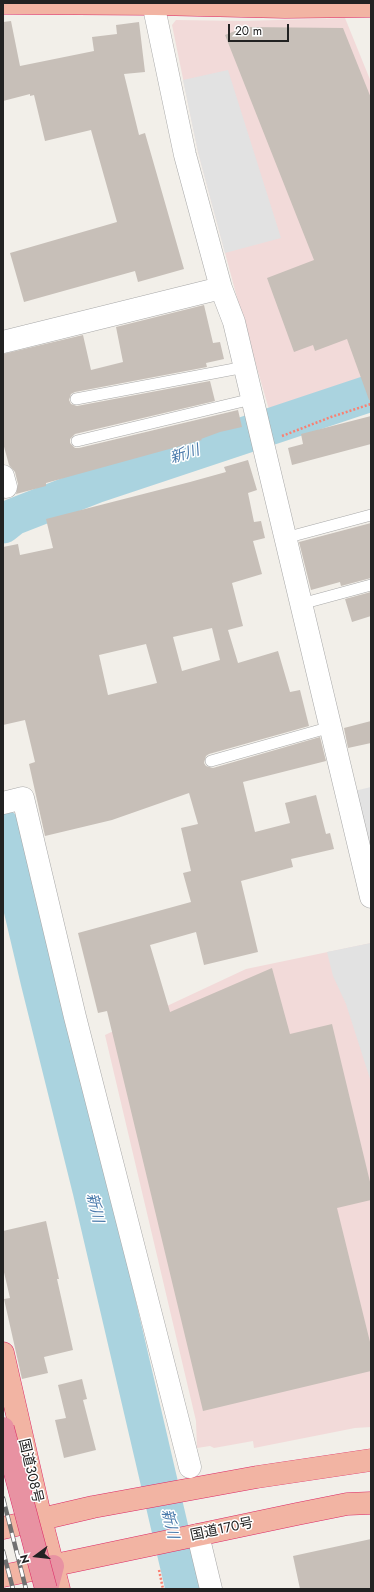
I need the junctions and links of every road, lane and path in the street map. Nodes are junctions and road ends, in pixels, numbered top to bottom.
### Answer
1 (3, 3) edge
2 (153, 3) edge
3 (371, 6) edge
4 (221, 288) junction
5 (3, 342) edge
6 (244, 367) junction
7 (76, 399) dead end
8 (252, 399) junction
9 (371, 404) edge
10 (77, 441) dead end
11 (263, 443) junction
12 (371, 515) edge
13 (286, 538) junction
14 (371, 586) edge
15 (301, 604) junction
16 (330, 727) junction
17 (211, 761) dead end
18 (8, 802) edge
19 (371, 898) edge
20 (3, 1353) edge
21 (3, 1428) edge
22 (371, 1460) edge
23 (190, 1467) dead end
24 (371, 1503) edge
25 (36, 1524) junction
26 (3, 1528) edge
27 (192, 1536) junction
28 (53, 1566) junction
29 (159, 1570) dead end
30 (3, 1576) edge
31 (47, 1589) edge
32 (59, 1589) edge
33 (163, 1589) edge
34 (211, 1589) edge

1 - 2 highway
2 - 3 highway
2 - 4 street
4 - 5 street
4 - 6 street
6 - 7 lane
6 - 8 street
8 - 10 lane
8 - 11 street
9 - 11 path
11 - 13 street
12 - 13 lane
13 - 15 street
14 - 15 lane
15 - 16 street
16 - 17 lane
16 - 19 street
18 - 23 street
20 - 25 highway, 国道308号
21 - 25 highway, bridge
22 - 25 highway
24 - 27 highway, 国道170号
25 - 26 highway
25 - 28 highway, 国道308号
25 - 31 highway, bridge
27 - 28 highway, 国道170号
27 - 34 street
28 - 30 highway, 国道170号
28 - 31 highway
28 - 32 highway, 国道308号
29 - 33 path

